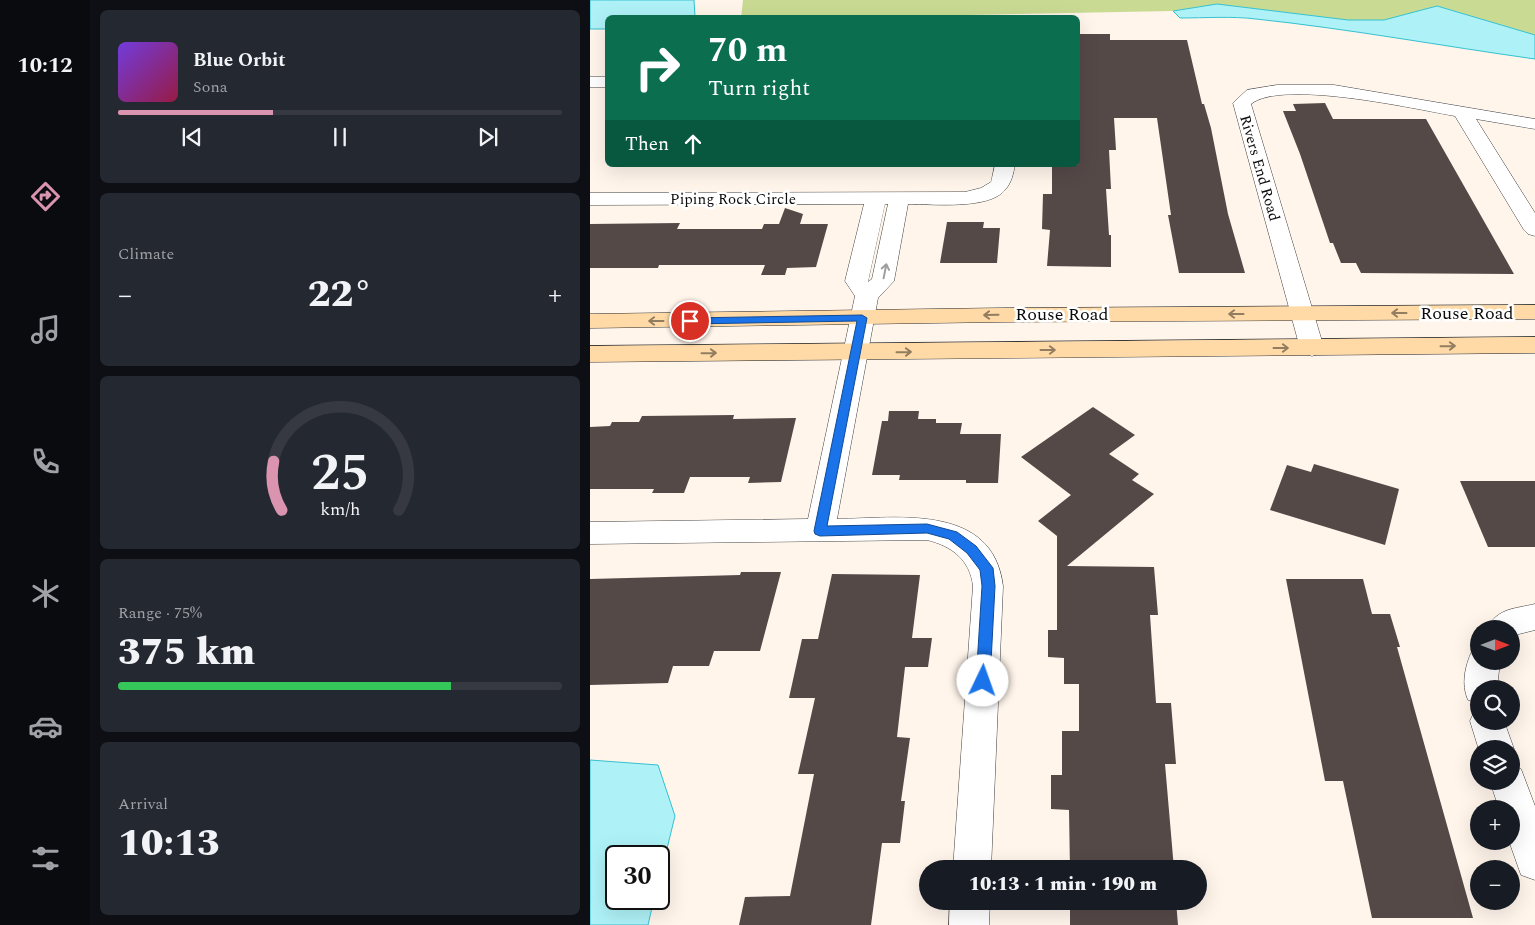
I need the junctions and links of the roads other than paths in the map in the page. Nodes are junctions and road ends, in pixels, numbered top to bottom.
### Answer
1 (590, 82) edge
2 (605, 82) edge
3 (1462, 112) junction
4 (1535, 124) edge
5 (1005, 167) edge
6 (876, 198) junction
7 (900, 198) junction
8 (590, 199) edge
9 (1535, 230) edge
10 (866, 240) junction
11 (891, 241) junction
12 (865, 307) junction
13 (1535, 312) edge
14 (1302, 313) junction
15 (590, 321) edge
16 (1535, 346) edge
17 (1312, 348) junction
18 (855, 352) junction
19 (590, 354) edge
20 (820, 531) junction
21 (590, 534) edge
22 (1535, 617) edge
23 (1520, 620) edge
24 (1511, 790) edge
25 (973, 860) edge
26 (1535, 861) edge
27 (970, 910) edge
28 (969, 925) edge

1 - 2 street
3 - 4 street, Rivers End Road
3 - 9 street
3 - 14 street, Rivers End Road
5 - 7 street, Piping Rock Circle
6 - 7 street, Piping Rock Circle
6 - 8 street, Piping Rock Circle
6 - 10 street
7 - 11 street
10 - 11 street
10 - 12 street
12 -> 11 street
14 -> 12 street, Rouse Road
12 -> 15 street, Rouse Road
12 - 18 street
13 -> 14 street, Rouse Road
14 - 17 street, Rivers End Road
17 -> 16 street, Rouse Road
18 -> 17 street, Rouse Road
19 -> 18 street, Rouse Road
18 - 20 street
20 - 21 street
20 - 25 street
22 - 23 street
24 - 26 street
27 - 28 street

